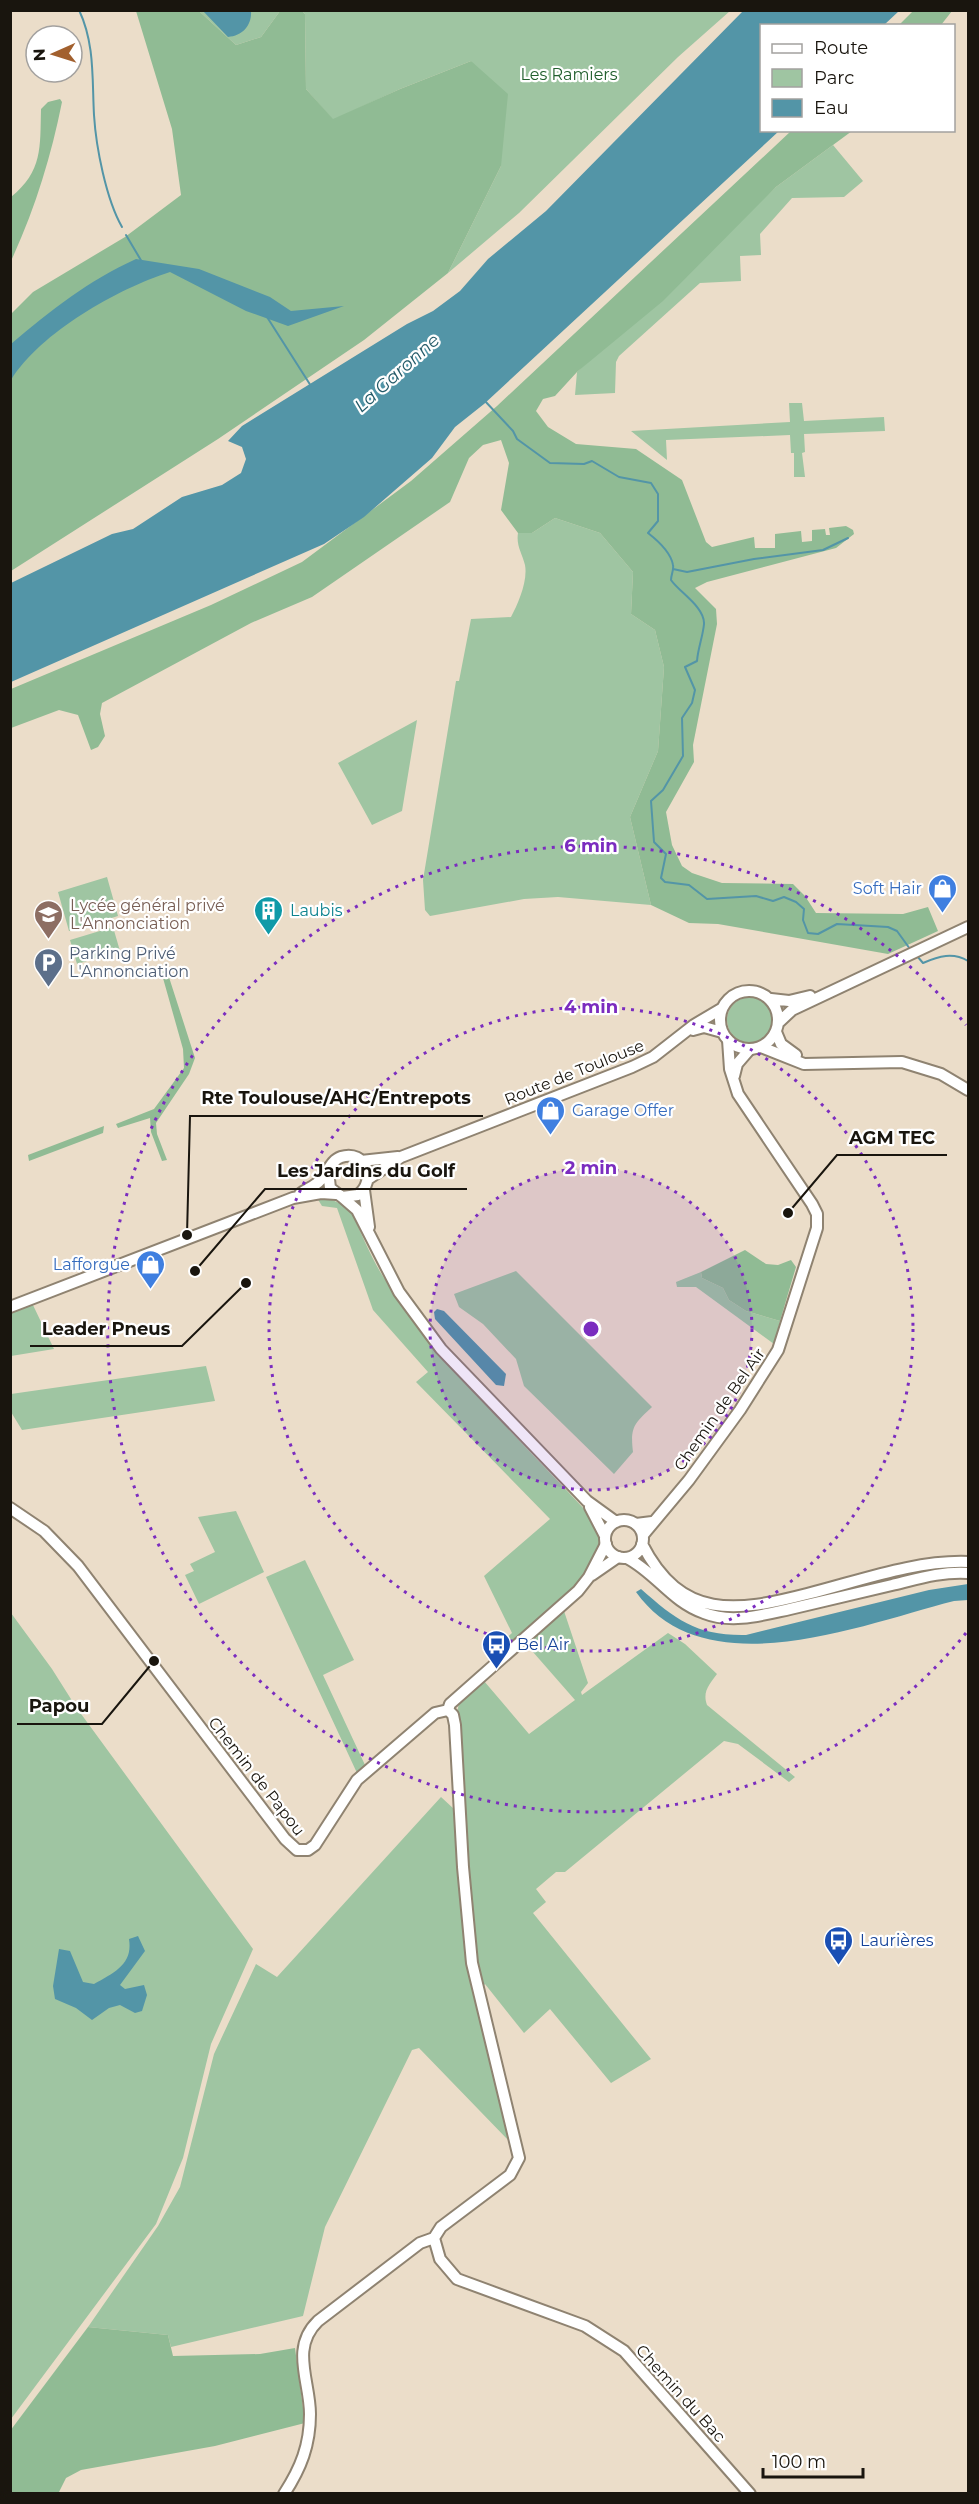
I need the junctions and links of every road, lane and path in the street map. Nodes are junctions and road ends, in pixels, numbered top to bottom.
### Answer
1 (969, 920) edge
2 (969, 927) edge
3 (922, 950) junction
4 (837, 988) junction
5 (771, 999) junction
6 (721, 1009) junction
7 (777, 1027) junction
8 (687, 1032) junction
9 (725, 1036) junction
10 (761, 1047) junction
11 (750, 1049) junction
12 (819, 1064) junction
13 (733, 1080) junction
14 (969, 1090) edge
15 (401, 1156) junction
16 (361, 1161) junction
17 (328, 1170) junction
18 (368, 1179) junction
19 (364, 1190) junction
20 (339, 1195) junction
21 (293, 1198) junction
22 (370, 1233) junction
23 (10, 1307) edge
24 (587, 1501) junction
25 (10, 1508) edge
26 (615, 1522) junction
27 (652, 1522) junction
28 (636, 1524) junction
29 (643, 1539) junction
30 (605, 1540) junction
31 (622, 1557) junction
32 (969, 1562) edge
33 (969, 1573) edge
34 (589, 1577) junction
35 (448, 1710) junction
36 (434, 2238) junction
37 (284, 2493) edge
38 (750, 2493) edge

1 - 3 street
2 - 3 street
3 - 4 street
4 - 5 street
4 - 7 street
5 - 6 street
5 - 7 street
6 - 8 street, Route de Toulouse
6 - 9 street
7 - 10 street
7 - 12 street
8 - 9 street
8 - 15 street, Route de Toulouse
9 - 11 street
9 - 13 street, Chemin de Bel Air
10 - 11 street
10 - 12 street
11 - 13 street
12 - 14 street
13 - 27 street, Chemin de Bel Air
15 - 16 street, Route de Toulouse
15 - 18 street, Route de Toulouse
16 - 17 street
16 - 18 street
17 - 20 street
17 - 21 street
18 - 19 street
19 - 20 street
19 - 22 street
20 - 21 street
20 - 22 street
21 - 23 street
22 - 24 street
24 - 26 street
24 - 30 street
25 - 35 street, Chemin de Papou
26 - 28 street
26 - 30 street
27 - 28 street
27 - 29 street, Chemin de Bel Air
28 - 29 street
29 - 31 street
29 - 32 street
30 - 31 street
30 - 34 street
31 - 33 street
31 - 34 street
34 - 35 street
35 - 36 street
36 - 37 street
36 - 38 street, Chemin du Bac

